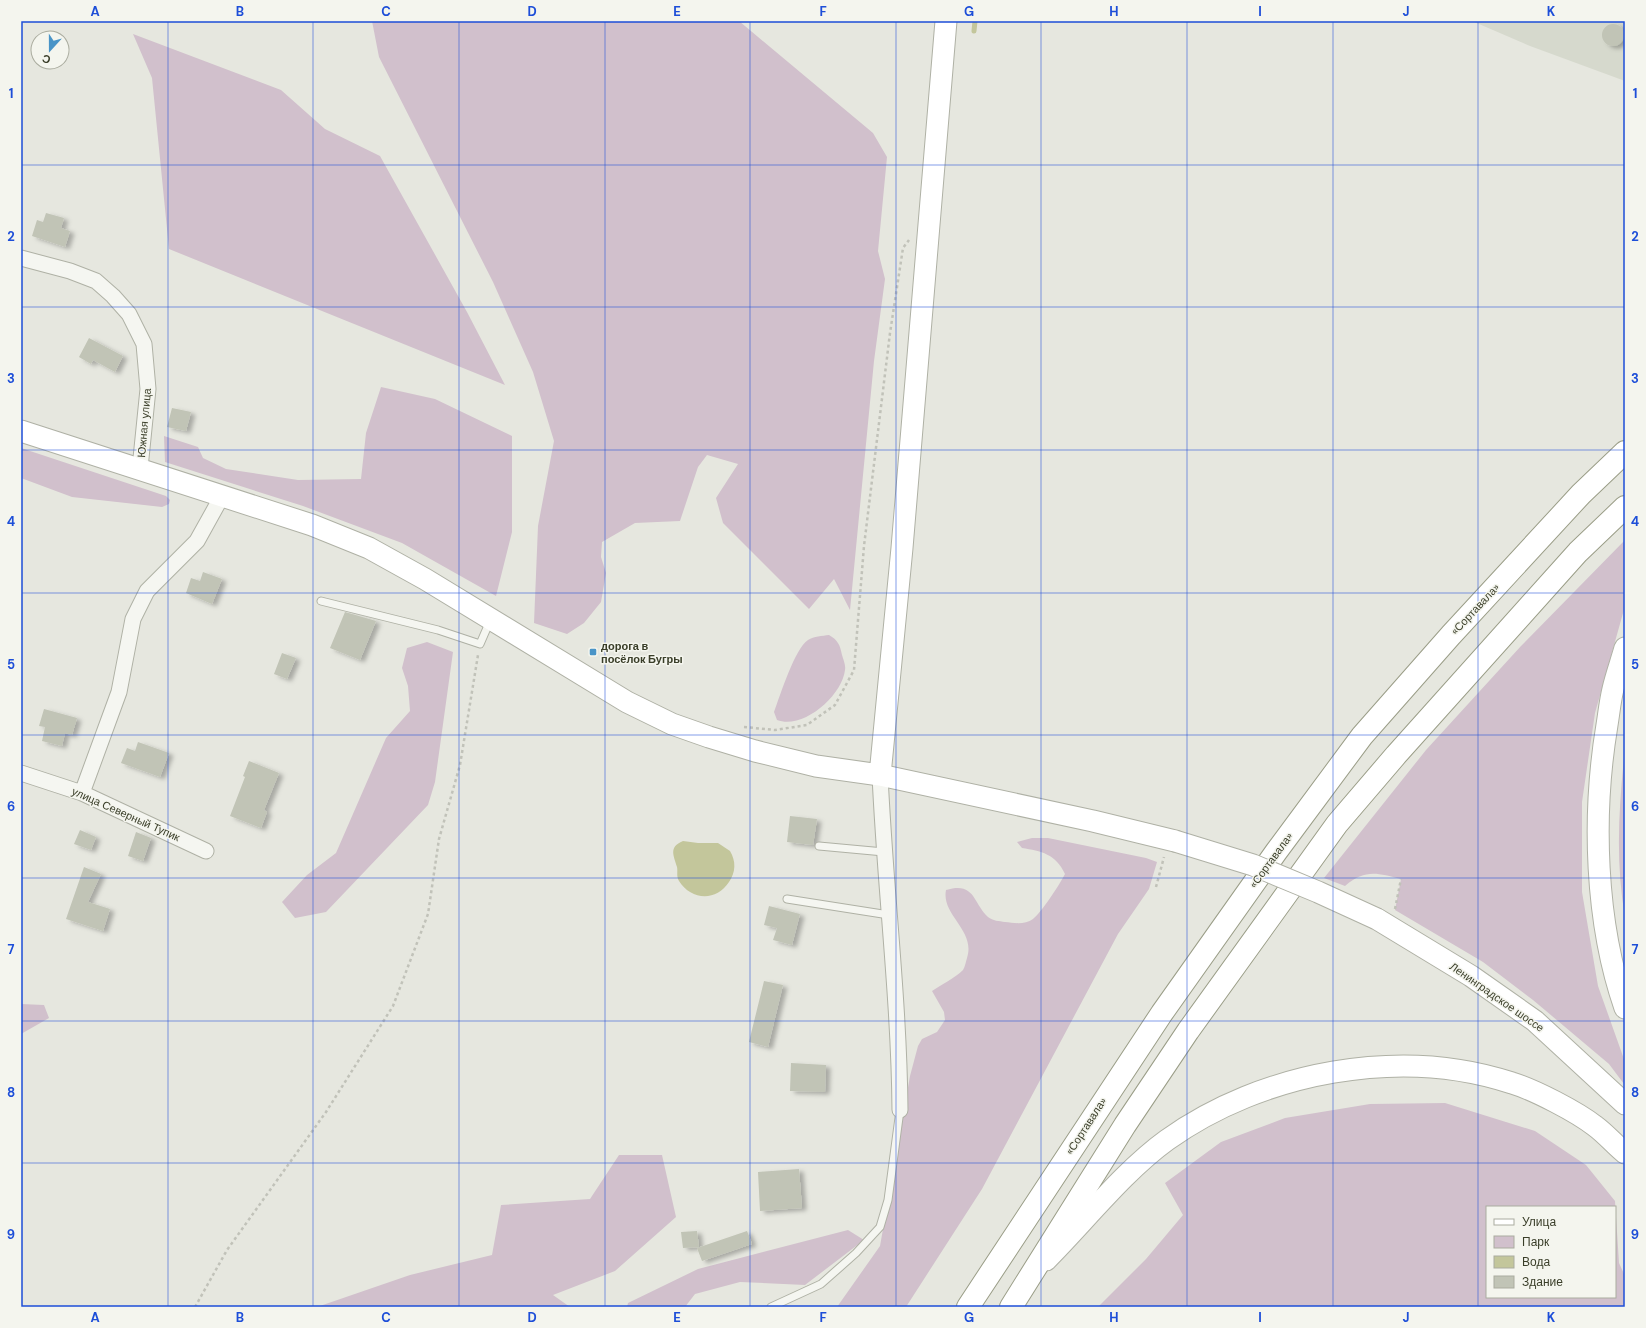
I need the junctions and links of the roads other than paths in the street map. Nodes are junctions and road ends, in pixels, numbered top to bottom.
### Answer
1 (946, 21) edge
2 (21, 258) edge
3 (21, 430) edge
4 (1625, 452) edge
5 (140, 468) junction
6 (222, 496) junction
7 (1625, 507) edge
8 (321, 601) dead end
9 (491, 619) junction
10 (1625, 648) edge
11 (21, 773) edge
12 (880, 775) junction
13 (82, 793) junction
14 (819, 846) dead end
15 (206, 851) dead end
16 (884, 852) junction
17 (787, 899) dead end
18 (889, 915) junction
19 (1625, 1008) edge
20 (1625, 1104) edge
21 (900, 1110) joint
22 (1625, 1153) edge
23 (1031, 1275) junction
24 (771, 1307) edge
25 (968, 1307) edge
26 (1011, 1307) edge

1 - 12 main road
2 - 5 street, Южная улица
3 - 5 main road, Ленинградское шоссе
4 - 25 highway, «Сортавала»
5 - 6 main road, Ленинградское шоссе
6 - 9 main road, Ленинградское шоссе
6 - 13 street
7 - 23 highway
8 - 9 lane
9 - 12 main road, Ленинградское шоссе
10 - 19 main road
11 - 13 street, улица Северный Тупик
12 - 16 street
12 - 20 main road, Ленинградское шоссе, bridge
13 - 15 street, улица Северный Тупик
14 - 16 lane
16 - 18 street
17 - 18 lane
18 - 21 street
21 - 24 lane
22 - 23 main road
23 - 26 highway

